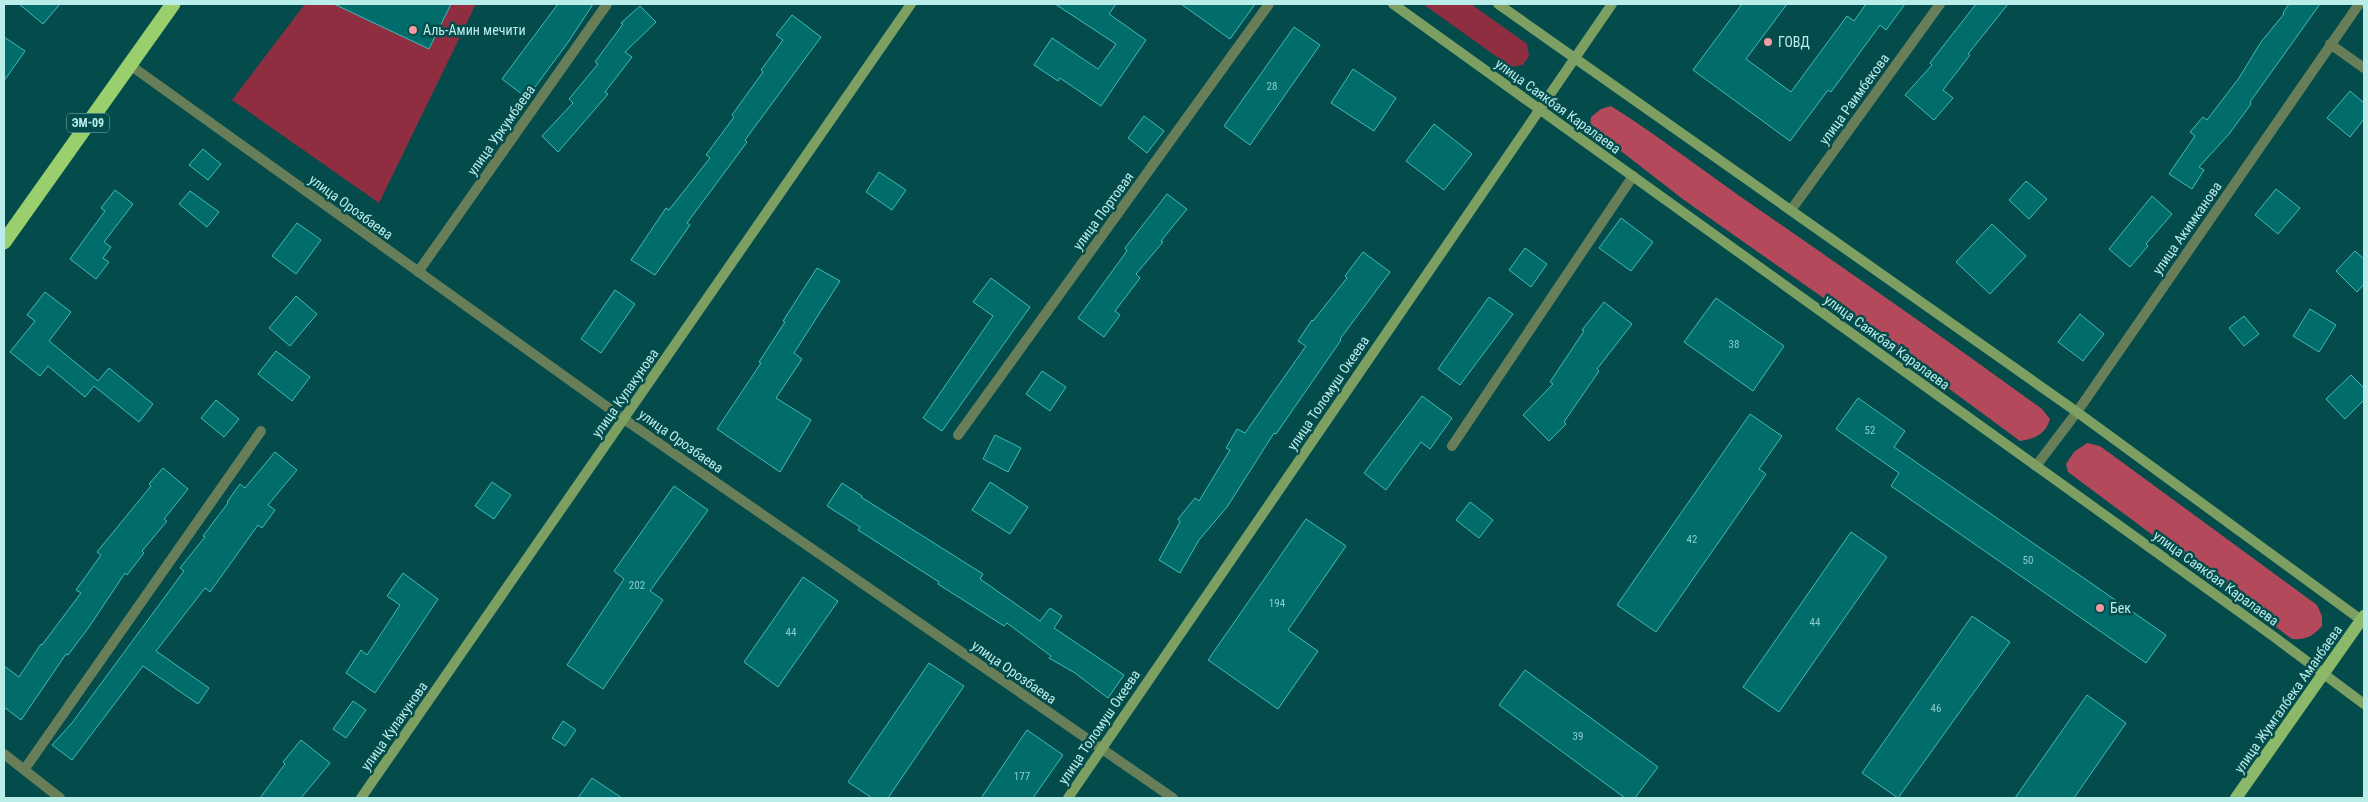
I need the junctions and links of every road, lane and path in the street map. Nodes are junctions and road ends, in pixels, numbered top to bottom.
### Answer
1 (173, 4) edge
2 (607, 4) edge
3 (911, 4) edge
4 (1269, 4) edge
5 (1393, 4) edge
6 (1498, 4) edge
7 (1612, 4) edge
8 (1940, 4) edge
9 (2359, 4) edge
10 (2330, 44) junction
11 (1574, 58) junction
12 (130, 65) junction
13 (2364, 68) edge
14 (1539, 109) junction
15 (1633, 176) junction
16 (1791, 210) junction
17 (4, 242) edge
18 (418, 272) junction
19 (2077, 412) junction
20 (624, 418) junction
21 (262, 431) dead end
22 (958, 435) dead end
23 (1452, 446) dead end
24 (2036, 466) junction
25 (2363, 619) edge
26 (2323, 675) junction
27 (2364, 704) edge
28 (1102, 749) junction
29 (4, 754) edge
30 (24, 770) junction
31 (60, 798) edge
32 (361, 798) edge
33 (1068, 798) edge
34 (1173, 798) edge
35 (2236, 798) edge

1 - 12 highway, ЭМ-09
2 - 18 street, улица Уркумбаева
3 - 20 street, улица Кулакунова
4 - 22 street, улица Портовая
5 - 14 street, улица Саякбая Каралаева
6 - 11 street
7 - 11 street, улица Толомуш Океева
8 - 16 street, улица Раимбекова
9 - 10 street, улица Акимканова
10 - 13 street
10 - 19 street, улица Акимканова
11 - 14 street, улица Толомуш Океева
11 - 16 street
12 - 17 highway, ЭМ-09
12 - 18 street, улица Орозбаева
14 - 15 street, улица Саякбая Каралаева
14 - 28 street, улица Толомуш Океева
15 - 23 street
15 - 24 street, улица Саякбая Каралаева
16 - 19 street
18 - 20 street, улица Орозбаева
19 - 24 street, улица Акимканова
19 - 25 street
20 - 28 street, улица Орозбаева
20 - 32 street, улица Кулакунова
21 - 30 street
24 - 26 street, улица Саякбая Каралаева
25 - 26 main road, улица Жумгалбека Аманбаева
26 - 27 street, улица Саякбая Каралаева
26 - 35 main road, улица Жумгалбека Аманбаева
28 - 33 street, улица Толомуш Океева
28 - 34 street, улица Орозбаева
29 - 30 street
30 - 31 street

